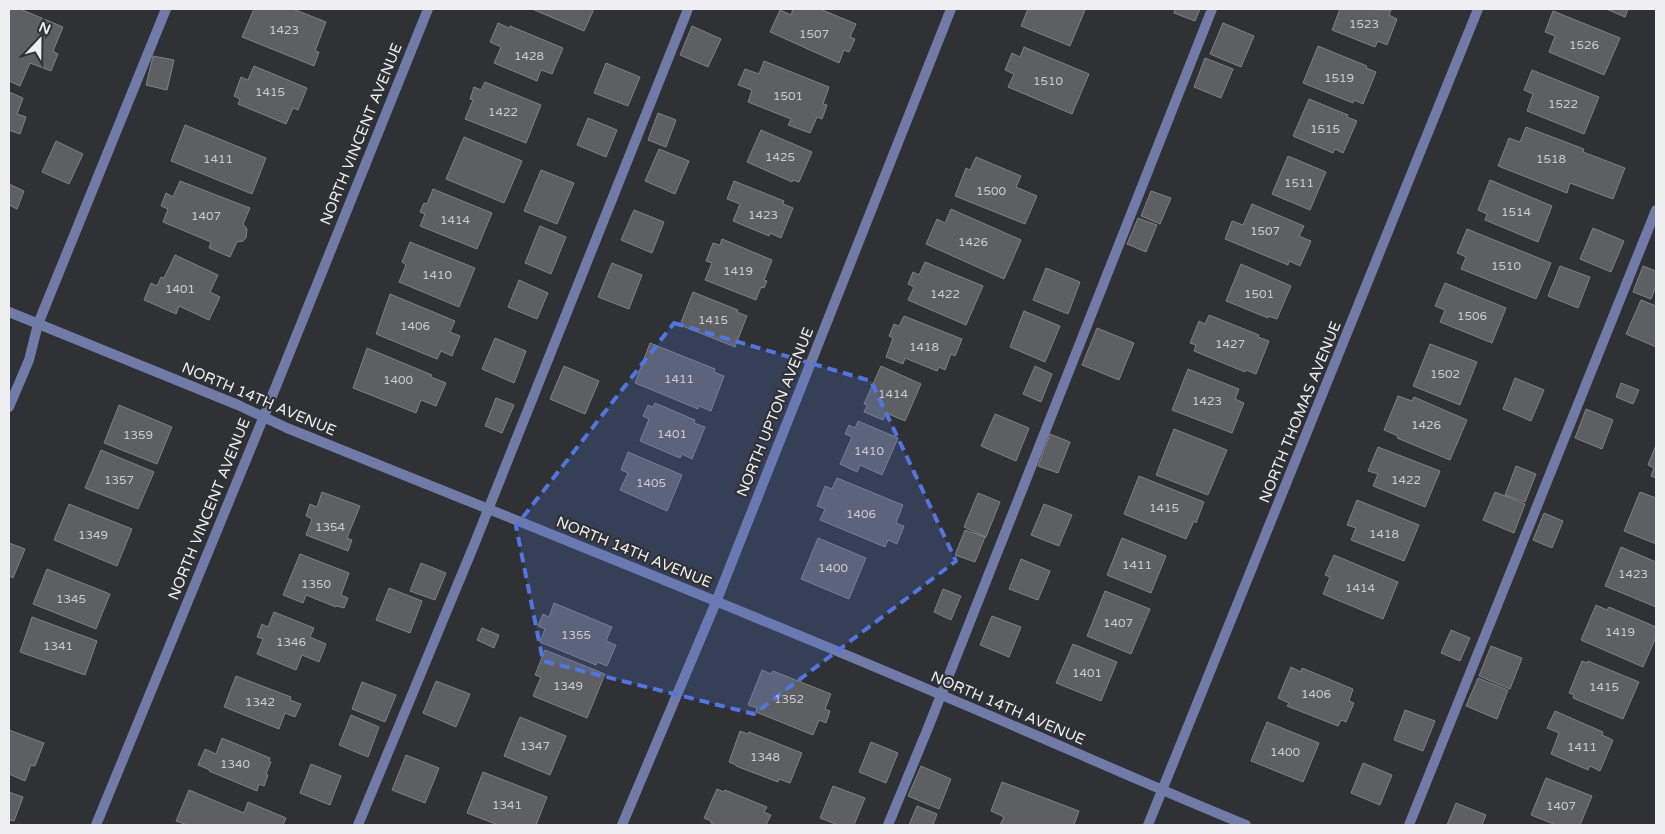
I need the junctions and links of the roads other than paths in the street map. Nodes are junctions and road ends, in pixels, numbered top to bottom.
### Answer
1 (166, 9) edge
2 (428, 9) edge
3 (688, 9) edge
4 (951, 9) edge
5 (1212, 9) edge
6 (1478, 9) edge
7 (1656, 210) edge
8 (9, 312) edge
9 (38, 324) junction
10 (9, 407) edge
11 (264, 416) junction
12 (489, 509) junction
13 (716, 602) junction
14 (941, 694) junction
15 (1163, 790) junction
16 (96, 825) edge
17 (358, 825) edge
18 (622, 825) edge
19 (888, 825) edge
20 (1148, 825) edge
21 (1246, 825) edge
22 (1409, 825) edge

1 - 9 street
2 - 11 street, NORTH VINCENT AVENUE
3 - 12 street
4 - 13 street, NORTH UPTON AVENUE
5 - 14 street
6 - 15 street, NORTH THOMAS AVENUE
7 - 22 street
8 - 9 street, NORTH 14TH AVENUE
9 - 10 street
9 - 11 street, NORTH 14TH AVENUE
11 - 12 street, NORTH 14TH AVENUE
11 - 16 street, NORTH VINCENT AVENUE
12 - 13 street, NORTH 14TH AVENUE
12 - 17 street
13 - 14 street, NORTH 14TH AVENUE
13 - 18 street, NORTH UPTON AVENUE
14 - 15 street, NORTH 14TH AVENUE
14 - 19 street
15 - 20 street, NORTH THOMAS AVENUE
15 - 21 street, NORTH 14TH AVENUE

